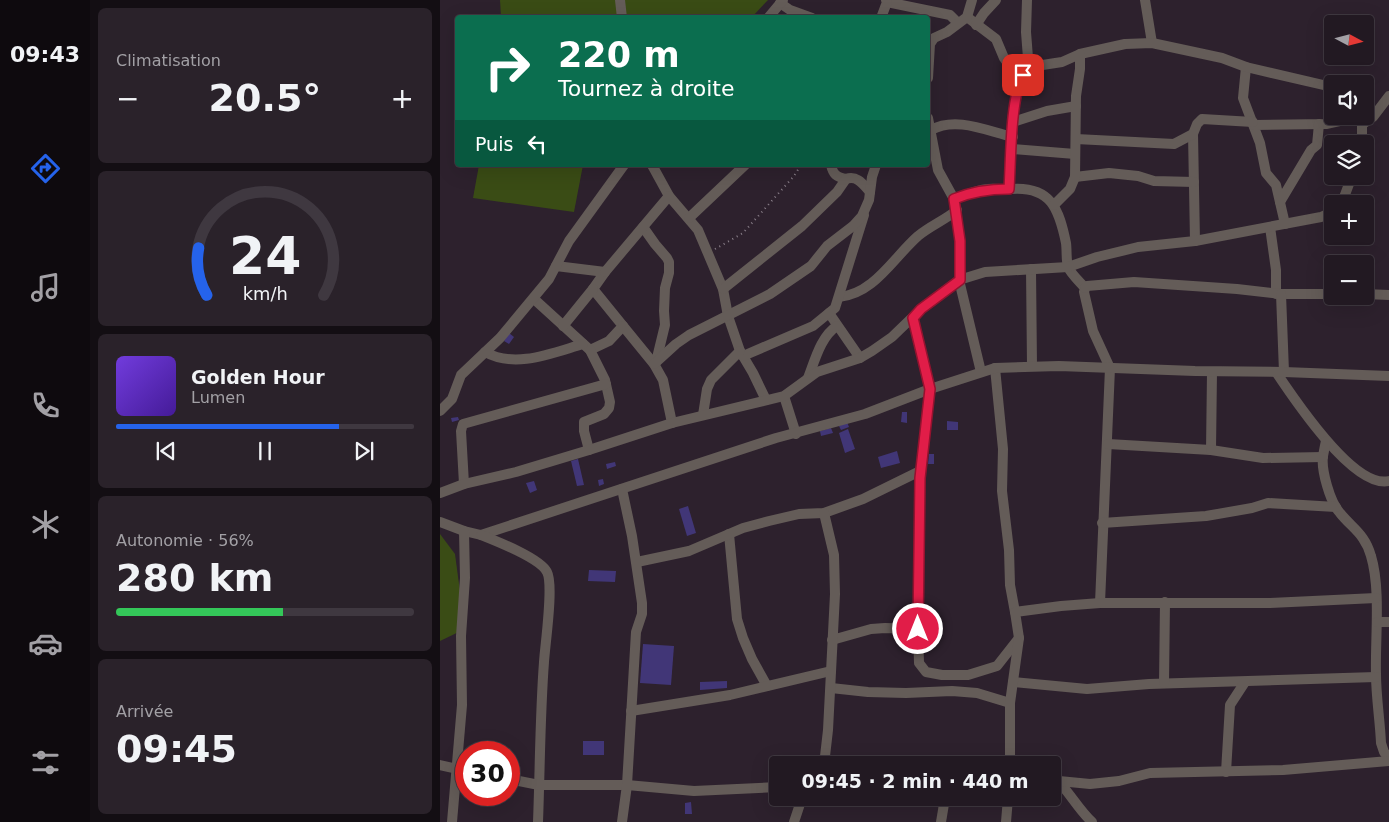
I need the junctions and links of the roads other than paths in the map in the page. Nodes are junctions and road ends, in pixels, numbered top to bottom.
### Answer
1 (620, 0) edge
2 (972, 0) edge
3 (996, 0) edge
4 (1026, 0) edge
5 (1145, 0) edge
6 (781, 1) edge
7 (886, 1) edge
8 (622, 15) edge
9 (770, 15) edge
10 (804, 15) edge
11 (883, 15) edge
12 (963, 20) junction
13 (976, 25) junction
14 (1152, 43) junction
15 (930, 44) edge
16 (1080, 54) junction
17 (1246, 67) junction
18 (1029, 71) junction
19 (1020, 81) junction
20 (1324, 85) edge
21 (1389, 97) edge
22 (1076, 106) junction
23 (1374, 115) edge
24 (1013, 122) junction
25 (1253, 124) junction
26 (1319, 124) junction
27 (1324, 124) edge
28 (930, 126) edge
29 (931, 130) junction
30 (1193, 134) junction
31 (1013, 137) junction
32 (1076, 139) junction
33 (1012, 150) junction
34 (1076, 154) junction
35 (932, 158) edge
36 (623, 167) edge
37 (653, 167) edge
38 (743, 167) edge
39 (832, 167) edge
40 (876, 167) edge
41 (1075, 177) junction
42 (846, 179) junction
43 (1194, 182) junction
44 (1009, 189) junction
45 (870, 192) junction
46 (669, 196) junction
47 (954, 199) junction
48 (1280, 202) junction
49 (1054, 205) junction
50 (957, 210) junction
51 (866, 211) junction
52 (1324, 216) edge
53 (689, 218) junction
54 (1285, 224) junction
55 (643, 227) junction
56 (1270, 227) junction
57 (1195, 241) junction
58 (556, 266) junction
59 (1068, 267) junction
60 (1030, 269) junction
61 (605, 272) junction
62 (960, 280) junction
63 (1085, 288) junction
64 (593, 289) junction
65 (723, 289) junction
66 (1279, 294) junction
67 (1324, 294) edge
68 (1374, 294) edge
69 (1389, 295) edge
70 (839, 297) junction
71 (534, 298) junction
72 (829, 314) junction
73 (728, 316) junction
74 (913, 318) junction
75 (563, 326) junction
76 (623, 326) junction
77 (838, 326) junction
78 (587, 347) junction
79 (485, 352) junction
80 (742, 353) junction
81 (860, 358) junction
82 (655, 363) junction
83 (1032, 366) junction
84 (996, 368) junction
85 (1110, 368) junction
86 (981, 372) junction
87 (1212, 372) junction
88 (1280, 372) junction
89 (1389, 376) edge
90 (808, 378) junction
91 (606, 384) junction
92 (930, 389) junction
93 (784, 396) junction
94 (766, 400) junction
95 (440, 411) edge
96 (703, 415) junction
97 (672, 423) junction
98 (796, 434) junction
99 (1326, 441) junction
100 (1108, 444) junction
101 (589, 450) junction
102 (1211, 450) junction
103 (1323, 457) junction
104 (920, 471) junction
105 (1389, 481) edge
106 (464, 484) junction
107 (622, 489) junction
108 (440, 493) edge
109 (1336, 507) junction
110 (824, 513) junction
111 (440, 522) edge
112 (1102, 523) junction
113 (464, 531) junction
114 (729, 534) junction
115 (481, 535) junction
116 (637, 562) junction
117 (1376, 598) junction
118 (1165, 602) junction
119 (1100, 603) junction
120 (1015, 612) junction
121 (1377, 622) junction
122 (1389, 622) edge
123 (918, 629) junction
124 (1019, 638) junction
125 (832, 640) junction
126 (831, 671) junction
127 (1376, 678) junction
128 (1013, 682) junction
129 (1245, 682) junction
130 (1164, 683) junction
131 (767, 686) junction
132 (830, 688) junction
133 (1010, 703) junction
134 (631, 711) junction
135 (461, 741) edge
136 (825, 756) edge
137 (1010, 756) edge
138 (1389, 760) edge
139 (440, 765) edge
140 (455, 769) edge
141 (1226, 772) junction
142 (1061, 779) edge
143 (520, 781) edge
144 (1061, 784) edge
145 (539, 785) junction
146 (627, 785) junction
147 (769, 787) edge
148 (455, 805) edge
149 (799, 806) edge
150 (944, 806) edge
151 (1007, 806) edge
152 (452, 822) edge
153 (538, 822) edge
154 (622, 822) edge
155 (794, 822) edge
156 (941, 822) edge
157 (1006, 822) edge
158 (1092, 822) edge

1 - 8 street
2 - 12 street
3 - 13 street
4 - 18 street
5 - 14 street
6 - 9 street
6 - 10 street
7 - 11 street
7 - 12 street
12 - 13 street
12 - 15 street
13 - 19 street
14 - 16 street
14 - 17 street
16 - 18 street
16 - 22 street
17 - 20 street
17 - 25 street
18 - 19 street
19 - 24 street
21 - 23 street
22 - 24 street
22 - 32 street
24 - 31 street
25 - 26 street
25 - 30 street
25 - 48 street
26 - 27 street
26 - 48 street
28 - 29 street
29 - 31 street
29 - 35 street
30 - 32 street
30 - 43 street
31 - 33 street
32 - 34 street
33 - 34 street
33 - 44 street
34 - 41 street
35 - 47 street
36 - 58 street
37 - 46 street
38 - 53 street
39 - 42 street
40 - 45 street
41 - 43 street
41 - 49 street
42 - 45 street
42 - 65 street
43 - 57 street
44 - 47 street
44 - 49 street
45 - 51 street
46 - 53 street
46 - 55 street
47 - 50 street
48 - 54 street
49 - 59 street
50 - 62 street
50 - 70 street
51 - 70 street
51 - 73 street
52 - 54 street
53 - 65 street
54 - 56 street
55 - 61 street
55 - 82 street
56 - 57 street
56 - 66 street
57 - 59 street
58 - 61 street
58 - 71 street
59 - 60 street
59 - 63 street
60 - 62 street
60 - 83 street
61 - 64 street
62 - 74 street
62 - 86 street
63 - 66 street
63 - 85 street
64 - 75 street
64 - 76 street
65 - 73 street
66 - 67 street
66 - 88 street
68 - 69 street
70 - 72 street
71 - 75 street
71 - 79 street
72 - 77 street
72 - 80 street
73 - 80 street
73 - 82 street
74 - 81 street
74 - 92 street
75 - 78 street
76 - 78 street
76 - 82 street
77 - 81 street
77 - 90 street
78 - 79 street
78 - 91 street
79 - 95 street
80 - 94 street
80 - 96 street
81 - 90 street
82 - 97 street
83 - 84 street
83 - 85 street
84 - 86 street
84 - 120 street
85 - 87 street
85 - 100 street
86 - 92 street
87 - 88 street
87 - 102 street
88 - 89 street
88 - 99 street
90 - 93 street
91 - 101 street
91 - 106 street
92 - 98 street
92 - 104 street
93 - 94 street
93 - 98 street
94 - 96 street
96 - 97 street
97 - 101 street
98 - 107 street
99 - 103 street
99 - 105 street
100 - 102 street
100 - 112 street
101 - 106 street
102 - 103 street
103 - 109 street
104 - 110 street
104 - 123 street
106 - 108 street
107 - 115 street
107 - 116 street
109 - 112 street
109 - 117 street
110 - 114 street
110 - 125 street
111 - 113 street
112 - 119 street
113 - 115 street
113 - 135 street
114 - 116 street
114 - 131 street
115 - 145 street
116 - 134 street
117 - 118 street
117 - 121 street
118 - 119 street
118 - 130 street
119 - 120 street
120 - 124 street
121 - 122 street
121 - 127 street
123 - 124 street
123 - 125 street
124 - 128 street
125 - 126 street
126 - 131 street
126 - 132 street
127 - 129 street
127 - 138 street
128 - 130 street
128 - 133 street
129 - 130 street
129 - 141 street
131 - 134 street
132 - 133 street
132 - 136 street
133 - 137 street
134 - 146 street
138 - 141 street
139 - 140 street
141 - 142 street
143 - 145 street
144 - 158 street
145 - 146 street
145 - 153 street
146 - 147 street
146 - 154 street
148 - 152 street
149 - 155 street
150 - 156 street
151 - 157 street

